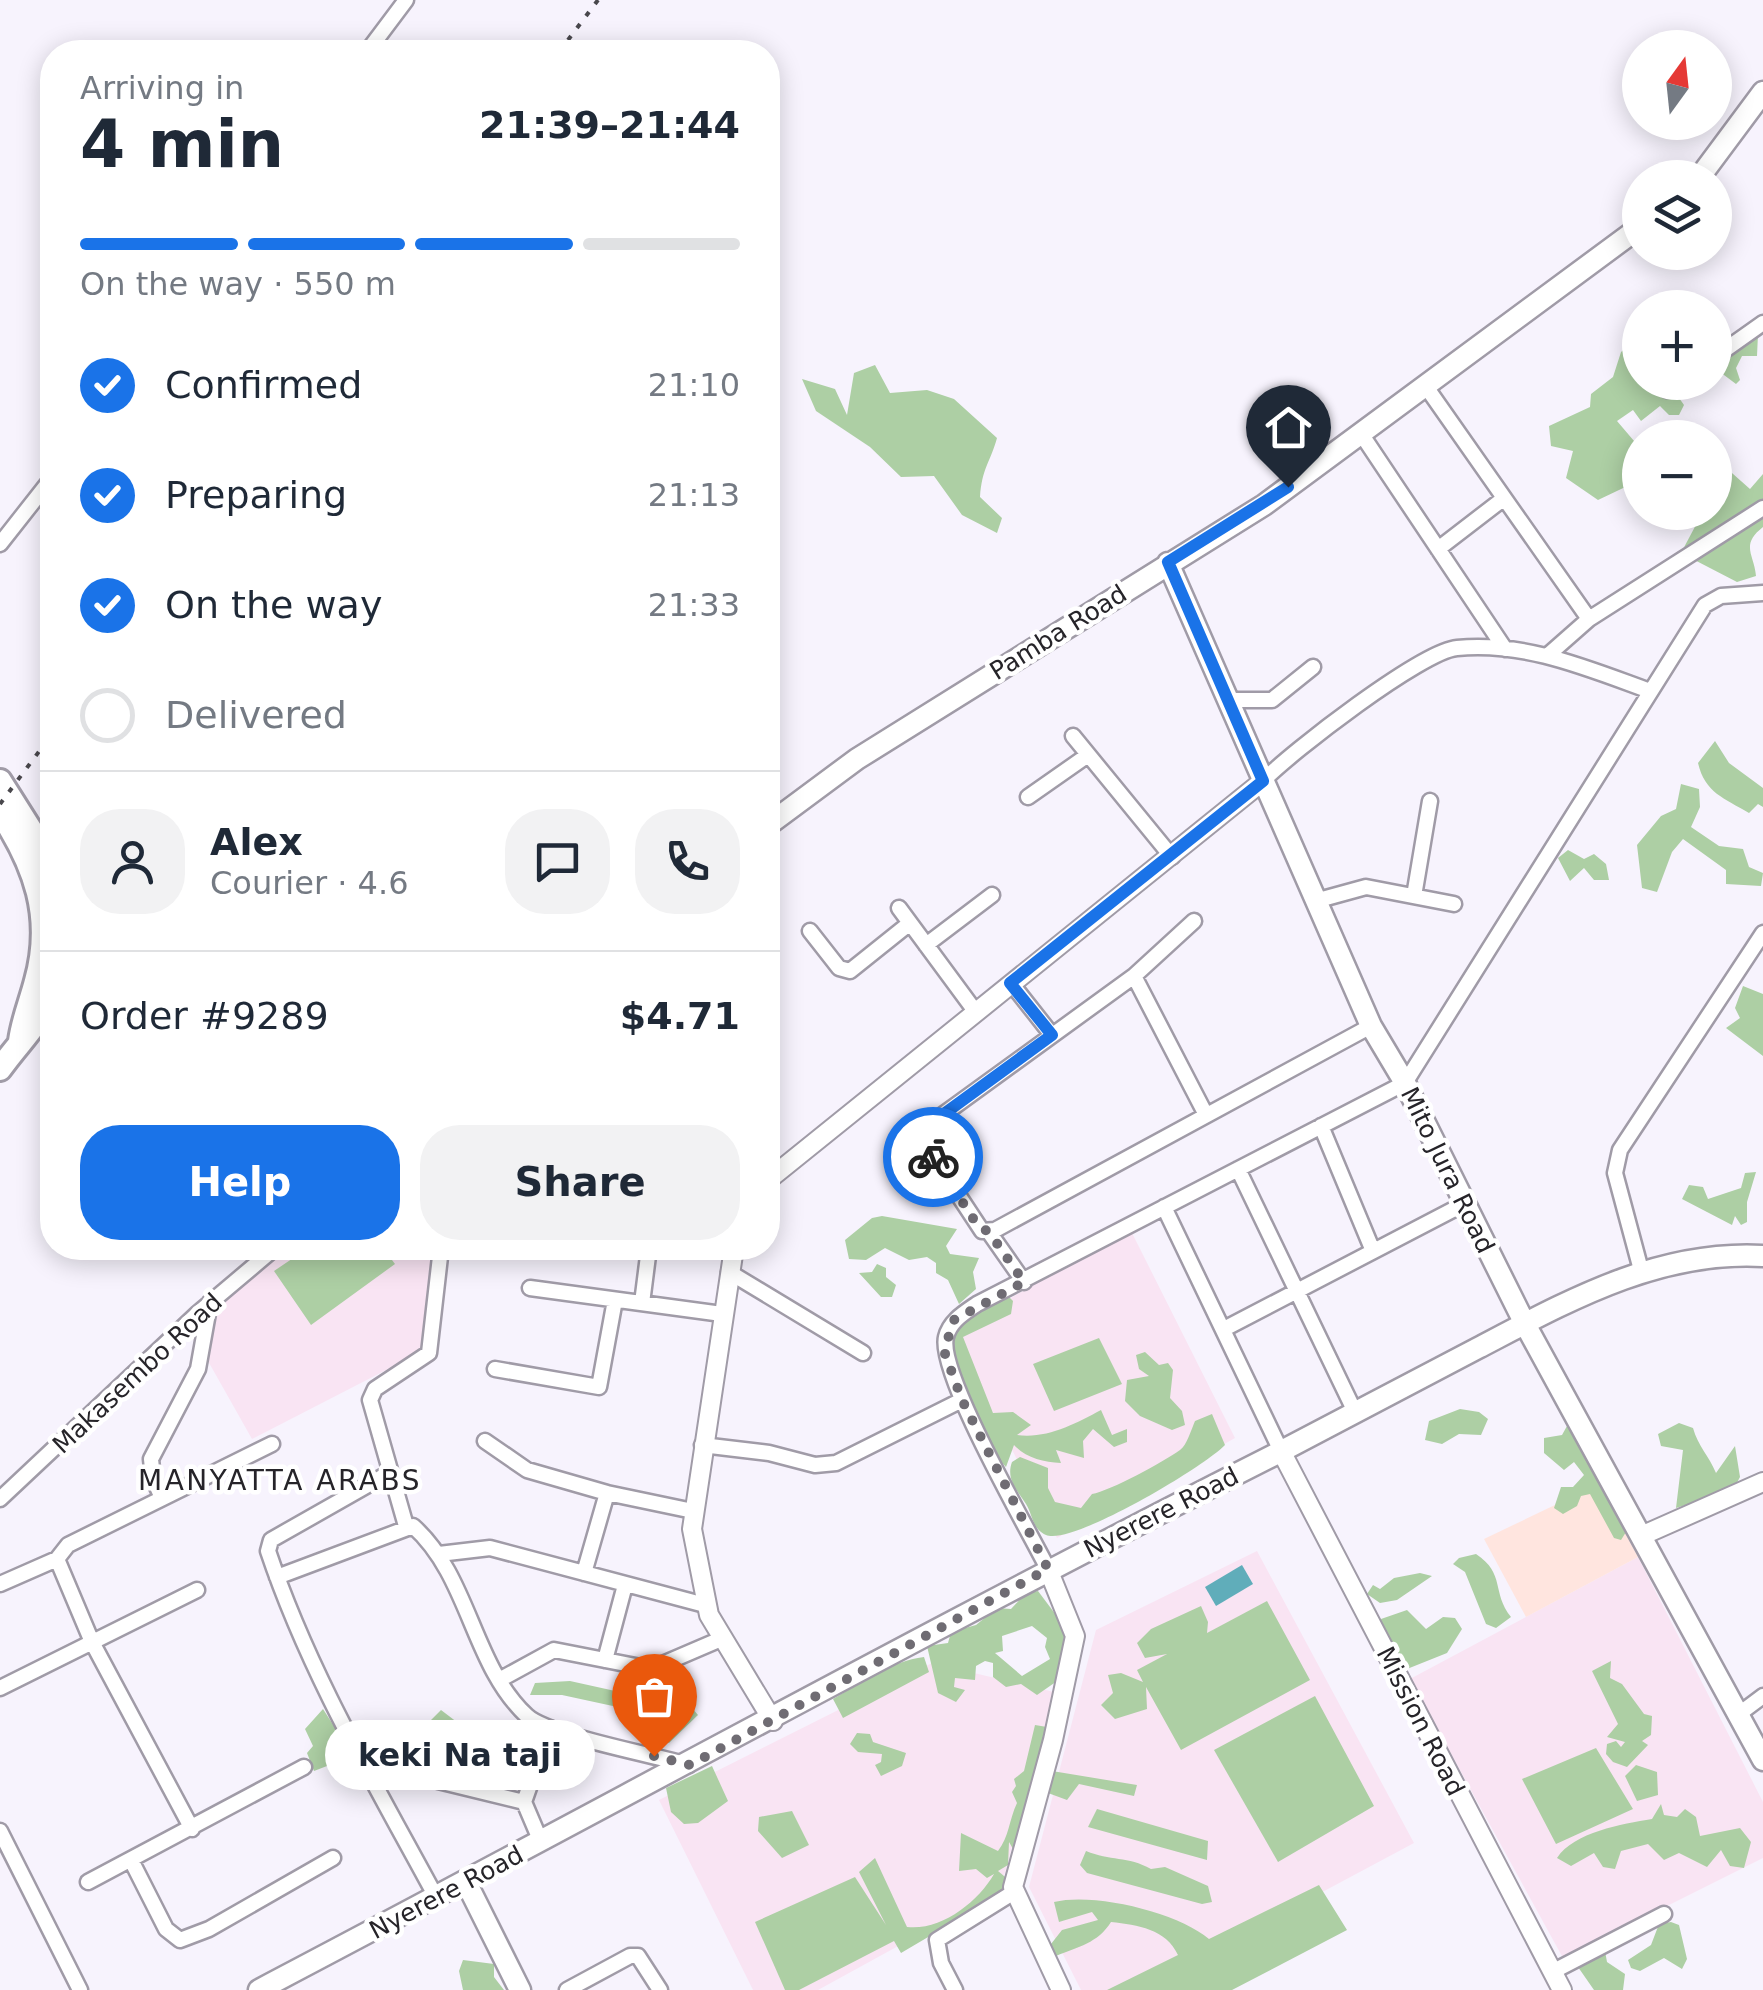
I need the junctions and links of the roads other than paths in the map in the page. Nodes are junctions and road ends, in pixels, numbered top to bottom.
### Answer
1 (406, 0) edge
2 (376, 40) edge
3 (1763, 92) edge
4 (1712, 160) edge
5 (1622, 241) edge
6 (1763, 323) edge
7 (1732, 344) edge
8 (1426, 388) junction
9 (1362, 435) junction
10 (40, 493) edge
11 (1503, 499) junction
12 (1763, 508) edge
13 (0, 544) edge
14 (1438, 549) junction
15 (1168, 562) junction
16 (1763, 593) edge
17 (1589, 619) junction
18 (1505, 648) junction
19 (1547, 656) junction
20 (1312, 667) dead end
21 (1650, 691) junction
22 (1229, 700) junction
23 (1073, 736) dead end
24 (1088, 754) junction
25 (0, 781) edge
26 (1263, 781) junction
27 (1028, 797) dead end
28 (1430, 801) dead end
29 (0, 812) edge
30 (780, 816) edge
31 (40, 846) edge
32 (1172, 856) junction
33 (40, 892) edge
34 (992, 895) dead end
35 (1414, 896) junction
36 (1316, 900) junction
37 (1454, 904) dead end
38 (899, 908) dead end
39 (1194, 922) dead end
40 (910, 923) junction
41 (810, 930) dead end
42 (1763, 933) edge
43 (926, 945) junction
44 (40, 963) edge
45 (1134, 976) junction
46 (1010, 983) junction
47 (975, 1011) junction
48 (40, 1021) edge
49 (1371, 1026) junction
50 (1052, 1035) junction
51 (20, 1040) junction
52 (0, 1070) edge
53 (1405, 1082) junction
54 (1205, 1113) junction
55 (1321, 1126) junction
56 (780, 1162) edge
57 (1238, 1169) junction
58 (1464, 1204) junction
59 (1164, 1208) junction
60 (989, 1232) junction
61 (1373, 1251) junction
62 (1763, 1256) edge
63 (260, 1260) edge
64 (440, 1260) edge
65 (647, 1260) edge
66 (732, 1260) edge
67 (1641, 1270) junction
68 (729, 1272) junction
69 (1024, 1282) junction
70 (530, 1288) dead end
71 (1296, 1292) junction
72 (615, 1300) junction
73 (210, 1302) junction
74 (642, 1303) junction
75 (722, 1314) junction
76 (1525, 1324) junction
77 (1224, 1329) junction
78 (863, 1353) dead end
79 (495, 1369) dead end
80 (962, 1400) junction
81 (1355, 1412) junction
82 (486, 1441) dead end
83 (272, 1444) dead end
84 (702, 1444) junction
85 (1281, 1451) junction
86 (389, 1473) junction
87 (1763, 1482) edge
88 (608, 1493) junction
89 (162, 1498) junction
90 (0, 1500) edge
91 (693, 1511) junction
92 (406, 1526) junction
93 (1641, 1536) junction
94 (439, 1554) junction
95 (57, 1559) junction
96 (1048, 1569) junction
97 (584, 1573) junction
98 (277, 1577) junction
99 (0, 1584) edge
100 (625, 1584) junction
101 (197, 1590) dead end
102 (705, 1606) junction
103 (721, 1639) junction
104 (92, 1642) junction
105 (605, 1660) junction
106 (501, 1679) junction
107 (0, 1688) edge
108 (1763, 1696) edge
109 (1739, 1714) junction
110 (773, 1720) junction
111 (550, 1728) junction
112 (1763, 1760) edge
113 (690, 1765) junction
114 (304, 1768) dead end
115 (438, 1780) dead end
116 (524, 1802) junction
117 (192, 1829) junction
118 (0, 1830) edge
119 (541, 1842) junction
120 (333, 1858) dead end
121 (131, 1860) junction
122 (88, 1882) dead end
123 (466, 1882) junction
124 (1014, 1892) junction
125 (436, 1897) junction
126 (1664, 1914) dead end
127 (1557, 1985) edge
128 (80, 1990) edge
129 (259, 1990) edge
130 (520, 1990) edge
131 (567, 1990) edge
132 (660, 1990) edge
133 (955, 1990) edge
134 (1061, 1990) edge

1 - 2 street
3 - 4 main road
5 - 8 main road, Pamba Road
6 - 7 street
8 - 9 main road, Pamba Road
8 - 11 street
9 - 14 street
9 - 15 main road, Pamba Road
10 - 13 street
11 - 14 street
11 - 17 street
12 - 17 street
14 - 18 street
15 - 22 main road, Mito Jura Road
15 - 30 main road, Pamba Road
16 - 21 street
17 - 19 street
18 - 19 street
18 - 26 street
19 - 21 street
20 - 22 street
21 - 53 street
22 - 26 main road, Mito Jura Road
23 - 24 street
24 - 27 street
24 - 32 street
25 - 31 highway
26 - 32 street
26 - 36 main road, Mito Jura Road
28 - 35 street
29 - 33 highway
32 - 46 street
34 - 43 street
35 - 36 street
35 - 37 street
36 - 49 main road, Mito Jura Road
38 - 40 street
39 - 45 street
40 - 41 street
40 - 43 street
42 - 67 street
43 - 47 street
44 - 51 highway
45 - 50 street
45 - 54 street
46 - 47 street
46 - 50 street
47 - 56 street
48 - 51 highway
49 - 53 main road, Mito Jura Road
49 - 54 street
50 - 60 street
51 - 52 highway
53 - 55 street
53 - 58 main road, Mito Jura Road
54 - 60 street
55 - 57 street
55 - 61 street
57 - 59 street
57 - 71 street
58 - 61 street
58 - 76 main road, Mito Jura Road
59 - 69 street
59 - 77 street
60 - 69 street
61 - 71 street
62 - 67 main road, Nyerere Road
63 - 73 street, Makasembo Road
64 - 86 street
65 - 74 street
66 - 68 street
67 - 76 main road, Nyerere Road
68 - 75 street
68 - 78 street
69 - 80 street
70 - 72 street
71 - 77 street
71 - 81 street
72 - 74 street
72 - 79 street
73 - 89 street
73 - 90 street, Makasembo Road
74 - 75 street
75 - 84 street
76 - 81 main road, Nyerere Road
76 - 93 main road, Mito Jura Road
77 - 85 street
80 - 84 street
80 - 96 street
81 - 85 main road, Nyerere Road
82 - 88 street
83 - 89 street
84 - 91 street
85 - 96 main road, Nyerere Road
85 - 127 street, Mission Road
86 - 92 street
86 - 98 street
87 - 93 street
88 - 91 street
88 - 97 street
89 - 95 street
91 - 102 street
92 - 94 street
92 - 98 street
93 - 109 main road, Mito Jura Road
94 - 97 street
94 - 106 street
95 - 99 street
95 - 104 street
96 - 110 main road, Nyerere Road
96 - 124 street
97 - 100 street
98 - 125 street
100 - 102 street
100 - 105 street
101 - 104 street
102 - 103 street
103 - 105 street
103 - 110 street
104 - 107 street
104 - 117 street
105 - 106 street
106 - 111 street
108 - 109 street
109 - 112 main road, Mito Jura Road
110 - 113 main road, Nyerere Road
111 - 113 street
111 - 116 street
113 - 119 main road, Nyerere Road
114 - 117 street
115 - 116 street
116 - 119 street
117 - 121 street
118 - 128 street
119 - 123 main road, Nyerere Road
120 - 121 street
121 - 122 street
123 - 125 main road, Nyerere Road
123 - 130 main road
124 - 133 street
124 - 134 street
125 - 129 main road, Nyerere Road
126 - 127 street
131 - 132 street

